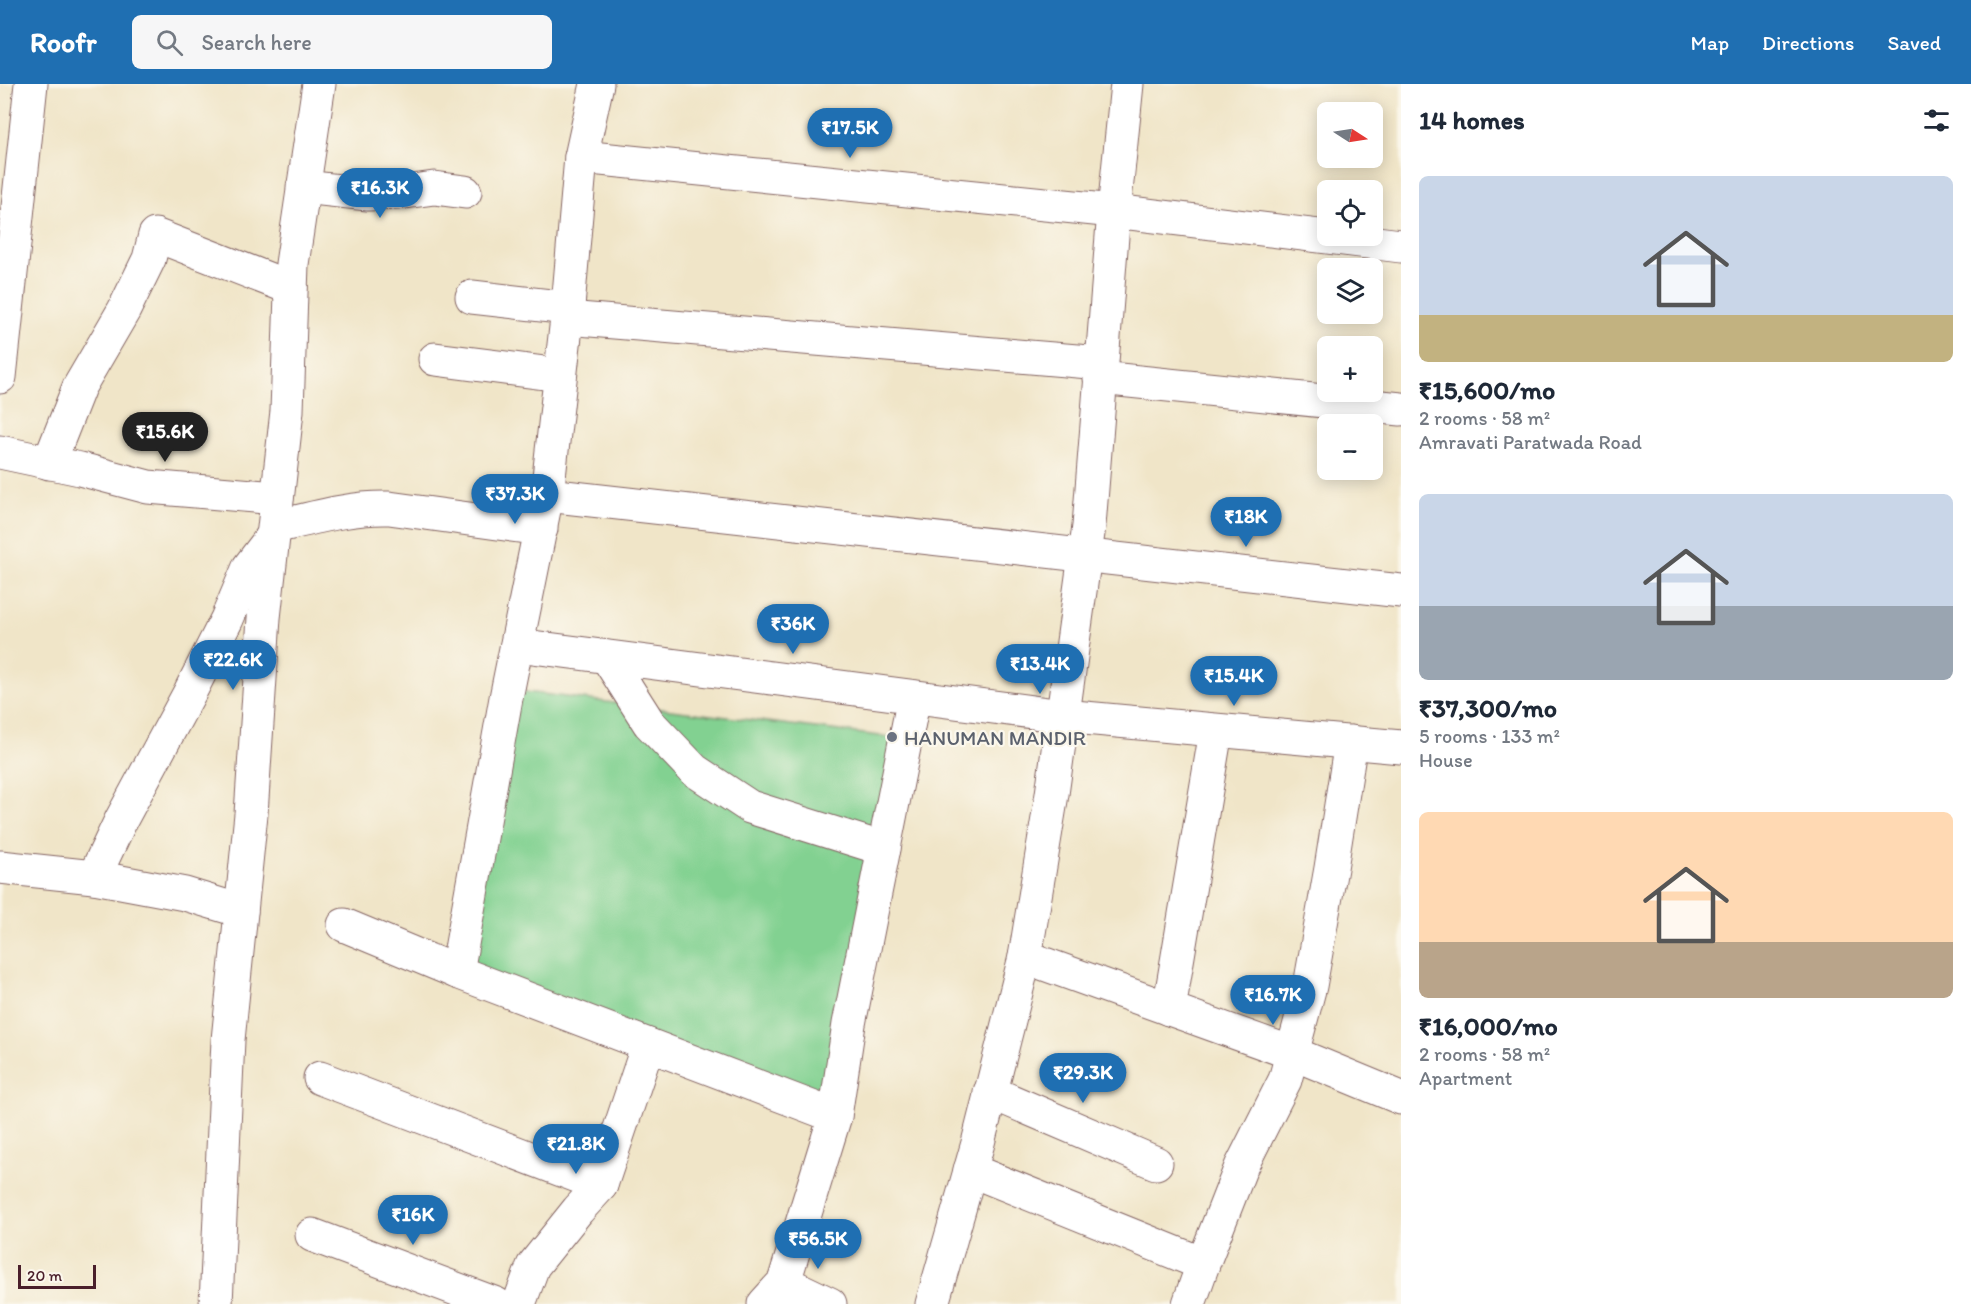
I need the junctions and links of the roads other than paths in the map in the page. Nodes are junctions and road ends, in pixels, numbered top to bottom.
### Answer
1 (31, 84) edge
2 (319, 84) edge
3 (597, 84) edge
4 (1127, 84) edge
5 (582, 157) junction
6 (303, 186) junction
7 (465, 192) dead end
8 (1114, 211) junction
9 (1401, 246) edge
10 (291, 288) junction
11 (472, 297) dead end
12 (567, 313) junction
13 (435, 359) dead end
14 (1100, 371) junction
15 (560, 375) junction
16 (0, 377) edge
17 (1401, 409) edge
18 (0, 452) edge
19 (49, 463) junction
20 (547, 495) junction
21 (275, 520) junction
22 (541, 528) junction
23 (1086, 556) junction
24 (1401, 591) edge
25 (517, 645) junction
26 (608, 657) junction
27 (914, 697) junction
28 (1063, 716) junction
29 (1216, 730) junction
30 (1351, 742) junction
31 (1401, 747) edge
32 (884, 849) junction
33 (0, 867) edge
34 (94, 877) junction
35 (241, 911) junction
36 (344, 925) dead end
37 (1025, 957) junction
38 (457, 972) junction
39 (1169, 1009) junction
40 (648, 1045) junction
41 (1292, 1053) junction
42 (320, 1078) dead end
43 (990, 1092) junction
44 (1401, 1098) edge
45 (835, 1116) junction
46 (1156, 1163) dead end
47 (970, 1170) junction
48 (601, 1185) junction
49 (312, 1235) dead end
50 (1203, 1264) junction
51 (774, 1293) edge
52 (216, 1304) edge
53 (496, 1304) edge
54 (519, 1304) edge
55 (830, 1304) edge
56 (933, 1304) edge
57 (1189, 1304) edge

1 - 16 street
2 - 6 street
3 - 5 street
4 - 8 street
5 - 8 street
5 - 12 street
6 - 7 street
6 - 10 street
8 - 9 street
8 - 14 street
10 - 19 street
10 - 21 street
11 - 12 street
12 - 14 street
12 - 15 street
13 - 15 street
14 - 17 street
14 - 23 street
15 - 20 street
18 - 19 street
19 - 21 street
20 - 22 street
20 - 23 street
21 - 22 street
21 - 34 street
21 - 35 street
22 - 25 street
23 - 24 street
23 - 28 street
25 - 26 street
25 - 38 street
26 - 27 street
26 - 32 street
27 - 28 street
27 - 32 street
28 - 29 street
28 - 37 street
29 - 30 street
29 - 39 street
30 - 31 street
30 - 41 street
32 - 45 street
33 - 34 street
34 - 35 street
35 - 52 street
36 - 38 street
37 - 39 street
37 - 43 street
38 - 40 street
39 - 41 street
40 - 45 street
40 - 48 street
41 - 44 street
41 - 50 street
42 - 48 street
43 - 46 street
43 - 47 street
45 - 51 street
47 - 50 street
47 - 56 street
48 - 54 street
49 - 53 street
50 - 57 street
51 - 55 street

